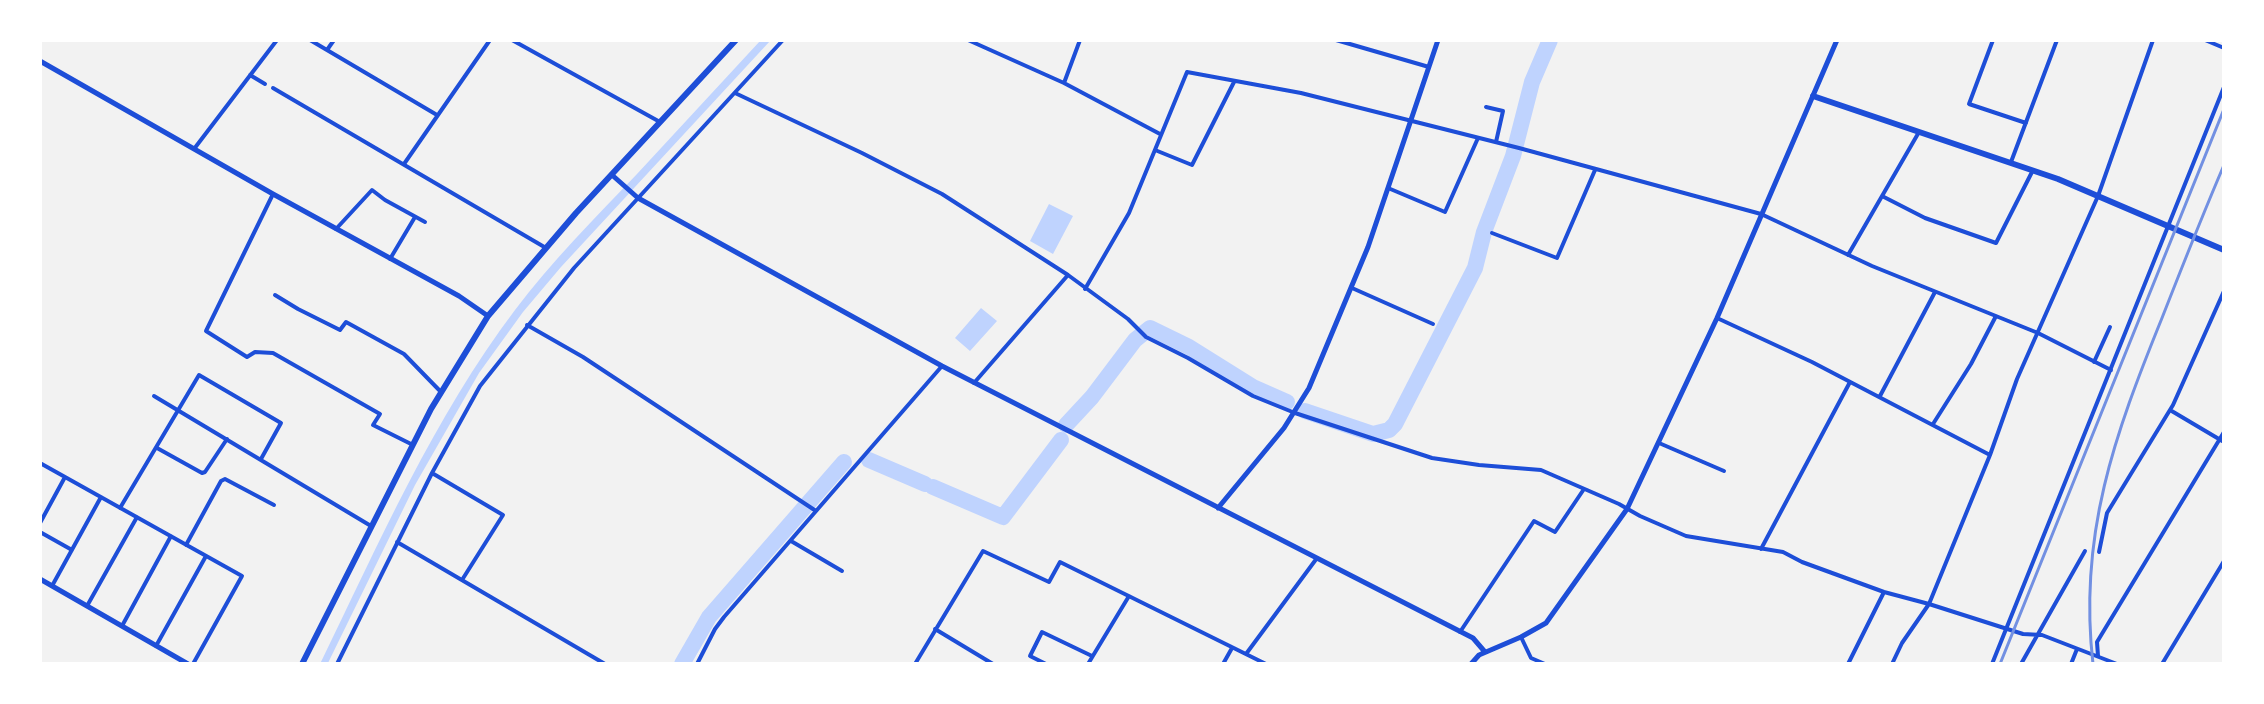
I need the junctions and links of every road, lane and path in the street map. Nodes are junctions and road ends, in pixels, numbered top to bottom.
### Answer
1 (277, 40) edge
2 (310, 40) edge
3 (334, 40) edge
4 (490, 40) edge
5 (512, 40) edge
6 (736, 40) edge
7 (783, 40) edge
8 (968, 40) edge
9 (1080, 40) edge
10 (1336, 40) edge
11 (1438, 40) edge
12 (1837, 40) edge
13 (1994, 40) edge
14 (2057, 40) edge
15 (2153, 40) edge
16 (2205, 40) edge
17 (2223, 48) edge
18 (327, 50) junction
19 (40, 61) edge
20 (1429, 67) junction
21 (250, 75) junction
22 (1234, 82) junction
23 (1064, 83) junction
24 (265, 84) dead end
25 (2223, 87) edge
26 (273, 88) dead end
27 (735, 93) junction
28 (1813, 96) junction
29 (1486, 107) dead end
30 (437, 115) junction
31 (1410, 121) junction
32 (660, 122) junction
33 (2026, 123) junction
34 (1919, 132) junction
35 (1160, 134) junction
36 (1478, 138) junction
37 (1496, 142) junction
38 (194, 149) junction
39 (1155, 150) junction
40 (2011, 162) junction
41 (404, 164) junction
42 (1594, 170) junction
43 (2033, 170) junction
44 (612, 175) junction
45 (1388, 188) junction
46 (273, 194) junction
47 (1882, 196) junction
48 (2098, 196) junction
49 (636, 197) junction
50 (1761, 214) junction
51 (415, 217) junction
52 (425, 222) dead end
53 (2167, 226) junction
54 (336, 229) junction
55 (1491, 233) dead end
56 (546, 248) junction
57 (2223, 250) edge
58 (1848, 255) junction
59 (390, 259) junction
60 (1068, 275) junction
61 (1085, 288) junction
62 (1352, 288) junction
63 (2223, 291) edge
64 (1935, 292) junction
65 (275, 295) dead end
66 (488, 316) junction
67 (1996, 316) junction
68 (1717, 318) junction
69 (1433, 324) dead end
70 (528, 325) junction
71 (2110, 327) dead end
72 (2037, 333) junction
73 (2094, 362) junction
74 (942, 366) junction
75 (2111, 370) junction
76 (1850, 382) junction
77 (974, 383) junction
78 (441, 392) junction
79 (154, 396) dead end
80 (1880, 396) junction
81 (179, 410) junction
82 (2170, 410) junction
83 (1295, 413) junction
84 (1933, 424) junction
85 (2223, 432) edge
86 (227, 439) junction
87 (2222, 441) edge
88 (1659, 443) junction
89 (413, 446) junction
90 (157, 448) junction
91 (1990, 456) junction
92 (261, 459) junction
93 (40, 463) edge
94 (1724, 471) dead end
95 (432, 473) junction
96 (65, 477) junction
97 (1584, 489) junction
98 (101, 497) junction
99 (274, 505) dead end
100 (120, 508) junction
101 (1218, 508) junction
102 (1627, 509) junction
103 (816, 511) junction
104 (137, 518) junction
105 (40, 523) edge
106 (372, 526) junction
107 (40, 532) edge
108 (171, 536) junction
109 (397, 542) junction
110 (791, 542) junction
111 (186, 545) junction
112 (1761, 549) junction
113 (72, 550) junction
114 (2085, 551) dead end
115 (2099, 552) dead end
116 (206, 555) junction
117 (1317, 558) junction
118 (2223, 561) edge
119 (842, 571) dead end
120 (40, 579) edge
121 (462, 580) junction
122 (52, 586) junction
123 (1884, 592) junction
124 (1129, 596) junction
125 (1929, 604) junction
126 (87, 606) junction
127 (122, 626) junction
128 (2006, 628) junction
129 (935, 629) junction
130 (1460, 632) junction
131 (2038, 636) junction
132 (1521, 638) junction
133 (156, 646) junction
134 (1232, 648) junction
135 (2077, 649) junction
136 (1485, 652) junction
137 (1246, 654) junction
138 (1092, 656) junction
139 (2097, 656) junction
140 (188, 663) edge
141 (193, 663) edge
142 (302, 663) edge
143 (337, 663) edge
144 (605, 663) edge
145 (697, 663) edge
146 (915, 663) edge
147 (993, 663) edge
148 (1046, 663) edge
149 (1088, 663) edge
150 (1223, 663) edge
151 (1266, 663) edge
152 (1471, 663) edge
153 (1545, 663) edge
154 (1848, 663) edge
155 (1892, 663) edge
156 (1992, 663) edge
157 (2021, 663) edge
158 (2071, 663) edge
159 (2117, 663) edge
160 (2162, 663) edge

1 - 21 street
2 - 18 street
3 - 18 street
4 - 30 street
5 - 32 street
6 - 32 main road
7 - 27 street
8 - 23 street
9 - 23 street
10 - 20 street
11 - 20 street
12 - 28 street
13 - 33 street
14 - 33 street
15 - 48 street
16 - 17 street
18 - 30 street
19 - 38 street
20 - 31 street
21 - 24 street
21 - 38 street
22 - 31 street
22 - 35 street
22 - 39 street
23 - 35 street
25 - 53 street
26 - 41 street
27 - 49 street
27 - 60 street
28 - 34 main road
28 - 50 street
29 - 37 street
30 - 41 street
31 - 36 street
31 - 45 street
32 - 44 main road
33 - 40 street
34 - 40 main road
34 - 47 street
35 - 39 street
36 - 37 street
36 - 45 street
37 - 42 street
38 - 46 street
39 - 61 street
40 - 43 main road
41 - 56 street
42 - 50 street
42 - 55 street
43 - 47 street
43 - 48 main road
44 - 49 street
44 - 56 main road
45 - 62 street
46 - 54 street
46 - 89 street
47 - 58 street
48 - 53 main road
48 - 72 street
49 - 70 street
49 - 74 street
50 - 58 street
50 - 68 street
51 - 52 street
51 - 54 street
51 - 59 street
53 - 57 main road
53 - 75 street
54 - 59 street
56 - 66 main road
58 - 64 street
59 - 66 street
60 - 61 street
60 - 77 street
61 - 83 street
62 - 69 street
62 - 83 street
63 - 82 street
64 - 67 street
64 - 80 street
65 - 78 street
66 - 78 main road
67 - 72 street
67 - 84 street
68 - 76 street
68 - 88 street
70 - 95 street
70 - 103 street
71 - 73 street
72 - 73 street
72 - 91 street
73 - 75 street
74 - 77 street
74 - 103 street
75 - 128 street
76 - 80 street
76 - 112 street
77 - 101 street
78 - 89 main road
79 - 81 street
80 - 84 street
81 - 86 street
81 - 90 street
81 - 92 street
82 - 87 street
82 - 115 street
83 - 97 street
83 - 101 street
84 - 91 street
85 - 87 street
86 - 90 street
86 - 92 street
87 - 139 street
88 - 94 street
88 - 102 street
89 - 106 main road
90 - 100 street
91 - 125 street
92 - 106 street
93 - 96 street
95 - 109 street
95 - 121 street
96 - 98 street
96 - 105 street
97 - 102 street
97 - 130 street
98 - 100 street
98 - 113 street
99 - 111 street
100 - 104 street
101 - 117 street
102 - 112 street
102 - 132 street
103 - 110 street
104 - 108 street
104 - 126 street
106 - 142 main road
107 - 113 street
108 - 111 street
108 - 127 street
109 - 121 street
109 - 143 street
110 - 119 street
110 - 145 street
111 - 116 street
112 - 123 street
113 - 122 street
114 - 131 street
116 - 133 street
116 - 141 street
117 - 130 street
117 - 137 street
118 - 160 street
120 - 122 street
121 - 144 street
122 - 126 street
123 - 125 street
123 - 154 street
124 - 129 street
124 - 134 street
124 - 138 street
125 - 128 street
125 - 155 street
126 - 127 street
127 - 133 street
128 - 131 street
128 - 156 street
129 - 146 street
129 - 147 street
130 - 136 street
131 - 135 street
131 - 157 street
132 - 136 street
132 - 153 street
133 - 140 street
134 - 137 street
134 - 150 street
135 - 139 street
135 - 158 street
136 - 152 street
137 - 151 street
138 - 148 street
138 - 149 street
139 - 159 street

